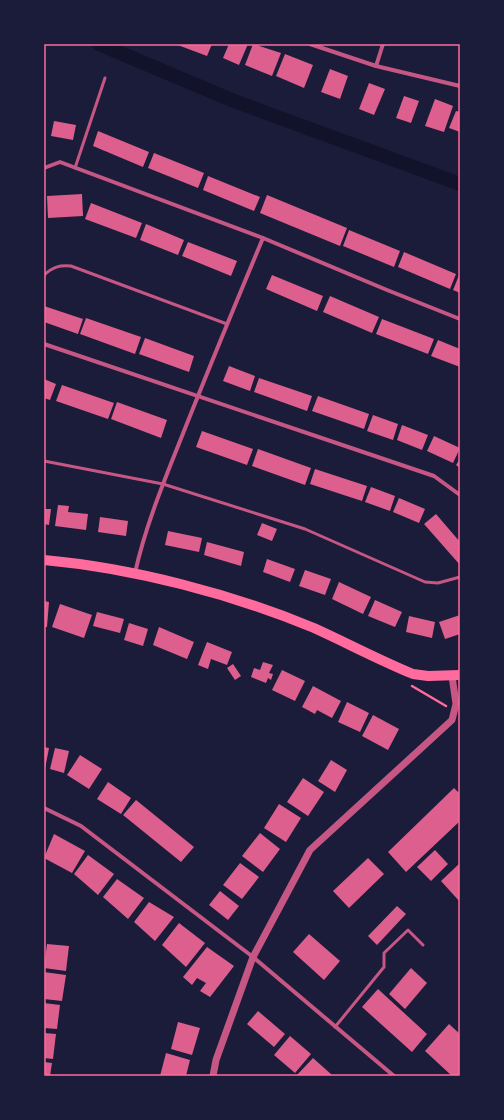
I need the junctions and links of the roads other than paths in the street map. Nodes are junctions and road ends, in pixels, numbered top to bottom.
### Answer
1 (310, 44) edge
2 (383, 44) edge
3 (376, 66) junction
4 (105, 78) dead end
5 (460, 86) edge
6 (44, 168) edge
7 (75, 168) junction
8 (264, 238) junction
9 (44, 275) edge
10 (460, 319) edge
11 (227, 324) junction
12 (44, 344) edge
13 (198, 396) junction
14 (44, 461) edge
15 (163, 484) junction
16 (460, 494) edge
17 (44, 560) edge
18 (135, 574) junction
19 (460, 577) edge
20 (456, 676) edge
21 (458, 711) edge
22 (44, 808) edge
23 (423, 944) dead end
24 (253, 957) junction
25 (335, 1027) junction
26 (213, 1076) edge
27 (394, 1076) edge

1 - 3 street
2 - 3 street
3 - 5 street
4 - 7 lane
6 - 7 street
7 - 8 street
8 - 10 street
8 - 11 street
9 - 11 lane
11 - 13 street
12 - 13 street
13 - 15 street
13 - 16 street
14 - 15 lane
15 - 18 street
15 - 19 lane
17 - 18 main road
18 - 20 main road
20 - 21 street
21 - 24 street
22 - 24 street
23 - 25 lane
24 - 25 street
24 - 26 street
25 - 27 street

